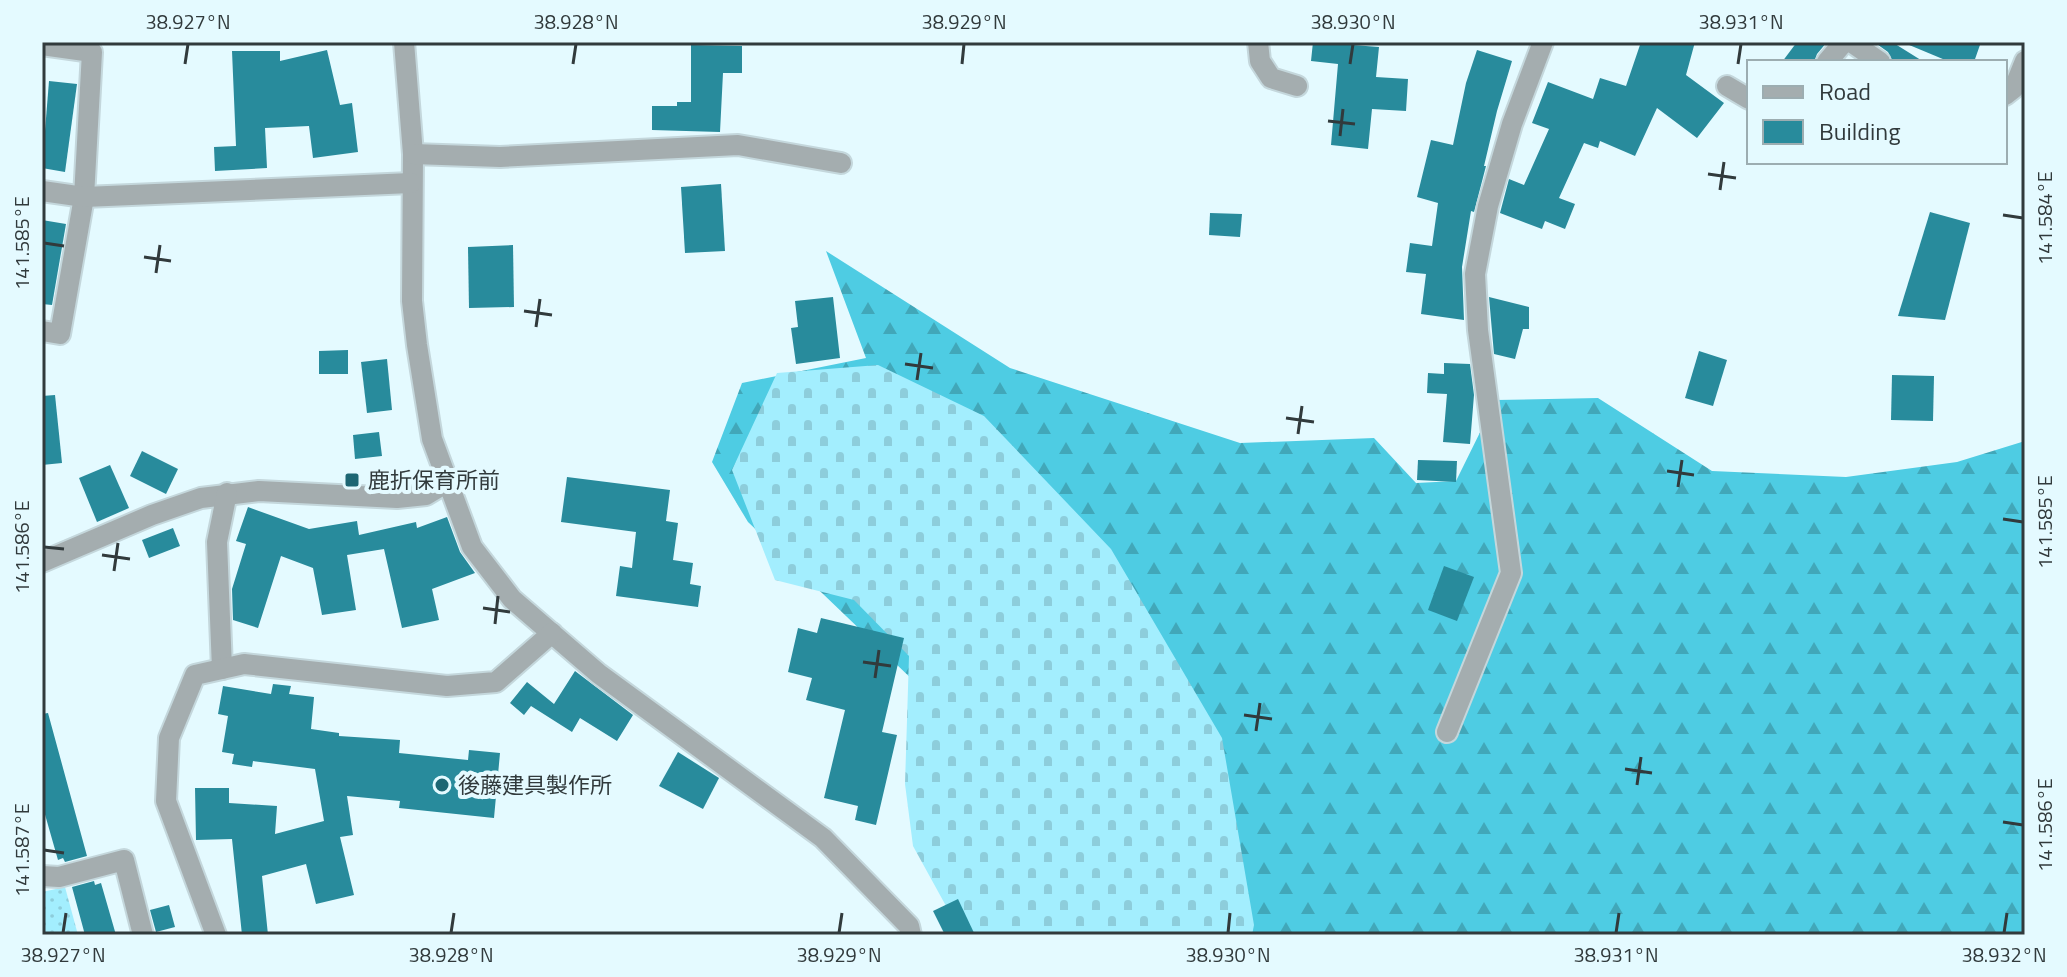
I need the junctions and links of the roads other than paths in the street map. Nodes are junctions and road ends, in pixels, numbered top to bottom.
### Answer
1 (404, 42) edge
2 (1258, 42) edge
3 (1543, 42) edge
4 (1844, 42) edge
5 (1851, 42) edge
6 (42, 45) edge
7 (1829, 60) edge
8 (1877, 60) edge
9 (2025, 61) edge
10 (1297, 86) dead end
11 (1727, 86) dead end
12 (2007, 93) edge
13 (1747, 98) edge
14 (413, 154) junction
15 (841, 163) dead end
16 (411, 183) junction
17 (42, 191) edge
18 (84, 197) junction
19 (42, 331) edge
20 (446, 483) junction
21 (227, 493) junction
22 (42, 562) edge
23 (552, 633) junction
24 (222, 669) junction
25 (1447, 732) dead end
26 (42, 876) edge
27 (143, 935) edge
28 (216, 935) edge
29 (911, 935) edge

1 - 14 street
2 - 10 street
3 - 25 street
4 - 7 street
5 - 8 street
6 - 18 street
9 - 12 street
11 - 13 street
14 - 15 street
14 - 16 street
16 - 18 street
16 - 20 street
17 - 18 street
18 - 19 street
20 - 21 street
20 - 23 street
21 - 22 street
21 - 24 street
23 - 24 street
23 - 29 street
24 - 28 street
26 - 27 street

